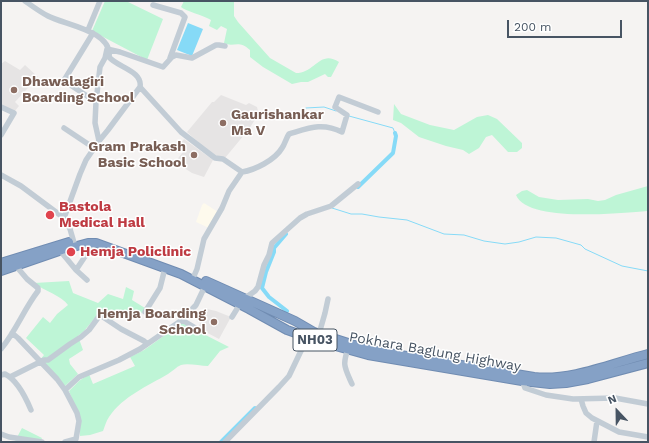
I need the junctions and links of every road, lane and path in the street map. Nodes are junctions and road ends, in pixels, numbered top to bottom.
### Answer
1 (24, 1) edge
2 (100, 1) edge
3 (153, 5) dead end
4 (90, 32) junction
5 (225, 46) dead end
6 (107, 49) junction
7 (169, 60) junction
8 (140, 87) junction
9 (96, 102) junction
10 (1, 107) edge
11 (378, 112) dead end
12 (64, 128) dead end
13 (1, 136) edge
14 (98, 141) junction
15 (94, 148) junction
16 (242, 172) junction
17 (1, 175) edge
18 (358, 184) dead end
19 (64, 218) junction
20 (94, 242) junction
21 (74, 243) junction
22 (61, 247) junction
23 (1, 263) edge
24 (16, 266) junction
25 (165, 268) junction
26 (76, 270) junction
27 (1, 271) edge
28 (194, 276) junction
29 (87, 280) dead end
30 (206, 284) junction
31 (328, 299) dead end
32 (242, 301) junction
33 (145, 312) dead end
34 (232, 317) dead end
35 (182, 320) junction
36 (199, 330) dead end
37 (12, 334) junction
38 (309, 334) junction
39 (319, 334) junction
40 (147, 344) junction
41 (349, 347) junction
42 (1, 349) edge
43 (648, 354) edge
44 (40, 362) junction
45 (648, 363) edge
46 (1, 375) edge
47 (10, 377) junction
48 (523, 378) junction
49 (352, 384) dead end
50 (64, 390) junction
51 (581, 399) junction
52 (648, 404) edge
53 (31, 410) dead end
54 (597, 421) junction
55 (1, 434) edge
56 (648, 437) edge
57 (42, 442) edge
58 (65, 442) edge
59 (225, 442) edge
60 (594, 442) edge

1 - 4 street
2 - 4 street
3 - 7 street
4 - 6 street
4 - 9 street
5 - 7 street
6 - 7 street
6 - 8 street
6 - 9 street
8 - 14 street
8 - 16 street
9 - 14 street
10 - 13 street
11 - 16 street
12 - 15 street
14 - 15 street
15 - 19 street
16 - 28 street
17 - 19 street
18 - 32 street
19 - 21 street
20 - 21 highway, Pokhara Baglung Highway
20 - 25 highway, Pokhara Baglung Highway / NH03
20 - 26 street
21 - 22 highway, Pokhara Baglung Highway
21 - 28 highway, Pokhara Baglung Highway
22 - 23 highway, Pokhara Baglung Highway
22 - 24 highway, Pokhara Baglung Highway
22 - 26 street
24 - 27 highway, Pokhara Baglung Highway
24 - 37 street
25 - 30 highway, Pokhara Baglung Highway / NH03
25 - 33 street
26 - 29 street
28 - 30 highway, Pokhara Baglung Highway
30 - 32 highway, Pokhara Baglung Highway / NH03
30 - 35 street
31 - 39 street
32 - 34 street
32 - 38 highway, Pokhara Baglung Highway / NH03
35 - 36 street
35 - 40 street
37 - 42 street
37 - 44 street
38 - 39 highway, Pokhara Baglung Highway
38 - 41 highway, Pokhara Baglung Highway / NH03
38 - 59 street
39 - 41 highway, Pokhara Baglung Highway
40 - 44 street
40 - 50 street
41 - 48 highway, Pokhara Baglung Highway / NH03
41 - 49 street
43 - 48 highway, Pokhara Baglung Highway
44 - 47 street
44 - 50 street
45 - 48 highway, Pokhara Baglung Highway / NH03
46 - 47 street
47 - 53 street
48 - 51 street
50 - 58 street
51 - 52 street
51 - 54 street
54 - 56 street
54 - 60 street
55 - 57 street

